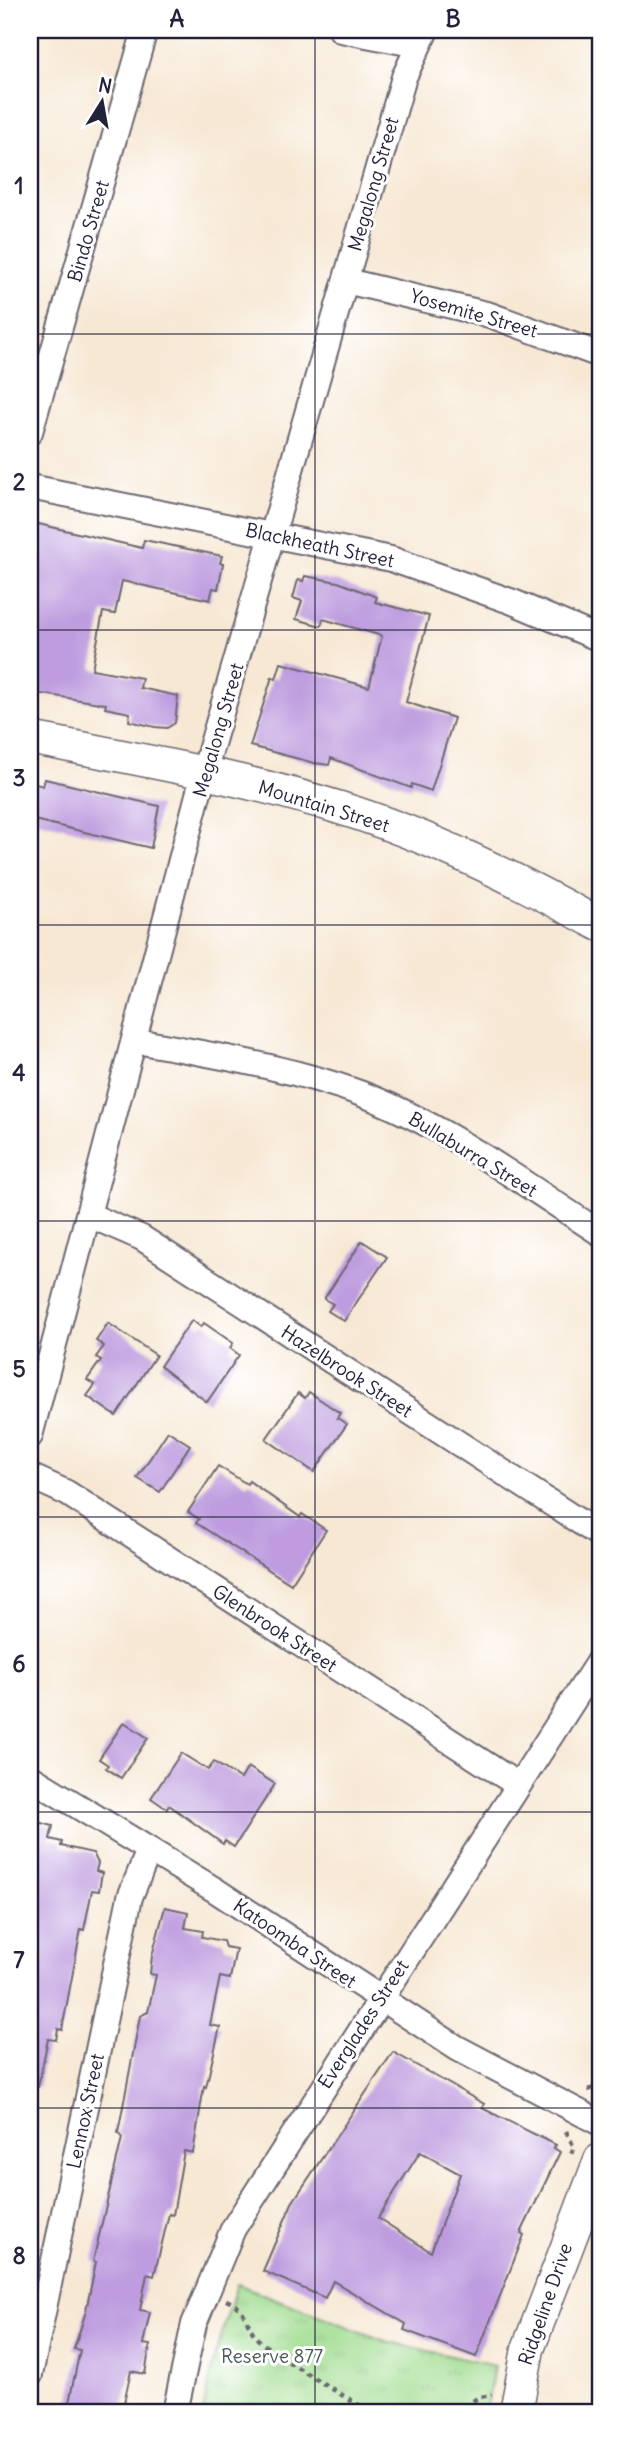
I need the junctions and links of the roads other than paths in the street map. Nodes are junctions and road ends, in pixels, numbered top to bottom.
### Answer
1 (145, 30) edge
2 (341, 30) edge
3 (422, 37) edge
4 (346, 281) junction
5 (599, 350) edge
6 (30, 432) edge
7 (30, 487) edge
8 (273, 535) junction
9 (600, 639) edge
10 (30, 738) edge
11 (204, 772) junction
12 (600, 925) edge
13 (136, 1041) junction
14 (89, 1215) junction
15 (600, 1233) edge
16 (30, 1436) edge
17 (30, 1476) edge
18 (600, 1535) edge
19 (600, 1659) edge
20 (30, 1777) edge
21 (518, 1785) junction
22 (149, 1850) junction
23 (379, 1999) junction
24 (600, 2123) edge
25 (600, 2160) edge
26 (30, 2375) edge
27 (514, 2401) edge
28 (175, 2412) edge

1 - 6 street, Bindo Street
2 - 3 street
3 - 4 street, Megalong Street
4 - 5 street, Yosemite Street
4 - 8 street, Megalong Street
7 - 8 street, Blackheath Street
8 - 9 street, Blackheath Street
8 - 11 street, Megalong Street
10 - 11 street, Mountain Street
11 - 12 street, Mountain Street
11 - 13 street, Megalong Street
13 - 14 street, Megalong Street
13 - 15 street, Bullaburra Street
14 - 16 street, Megalong Street
14 - 18 street, Hazelbrook Street
17 - 21 street, Glenbrook Street
19 - 21 street, Everglades Street
20 - 22 street, Katoomba Street
21 - 23 street, Everglades Street
22 - 23 street, Katoomba Street
22 - 26 street, Lennox Street
23 - 24 street, Katoomba Street
23 - 28 street, Everglades Street
25 - 27 street, Ridgeline Drive

